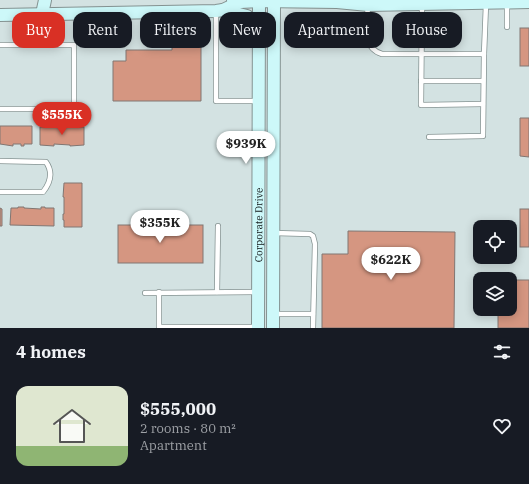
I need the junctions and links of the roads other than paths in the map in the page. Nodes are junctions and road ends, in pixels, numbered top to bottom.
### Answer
1 (45, 0) edge
2 (236, 1) edge
3 (259, 1) junction
4 (529, 1) edge
5 (274, 2) junction
6 (368, 2) edge
7 (486, 2) junction
8 (507, 2) junction
9 (422, 5) junction
10 (220, 11) junction
11 (42, 12) edge
12 (225, 12) edge
13 (259, 12) edge
14 (65, 14) edge
15 (0, 15) edge
16 (12, 15) edge
17 (507, 27) dead end
18 (65, 45) edge
19 (0, 46) edge
20 (12, 46) edge
21 (259, 48) edge
22 (422, 54) junction
23 (484, 54) junction
24 (421, 81) junction
25 (483, 81) junction
26 (259, 101) junction
27 (483, 104) junction
28 (0, 109) edge
29 (428, 138) dead end
30 (0, 161) edge
31 (0, 192) edge
32 (218, 226) dead end
33 (272, 233) junction
34 (145, 292) dead end
35 (159, 292) junction
36 (217, 292) junction
37 (258, 292) junction
38 (273, 314) junction
39 (313, 314) junction
40 (258, 328) edge
41 (272, 328) edge
42 (313, 328) edge

1 - 11 street
2 - 3 street
2 - 10 street
3 - 5 street
3 - 13 street, Corporate Drive
4 - 8 street
5 - 6 street
5 - 33 street, Corporate Drive
6 - 9 street
6 - 22 lane
7 - 8 street
7 - 9 street
7 - 23 lane
8 - 17 lane
9 - 22 lane
10 - 12 street
10 - 14 street
10 - 26 lane
15 - 16 street
18 - 28 lane
19 - 20 lane
21 - 26 street, Corporate Drive
22 - 23 lane
22 - 24 lane
23 - 25 lane
24 - 25 lane
24 - 27 lane
25 - 27 lane
26 - 37 street, Corporate Drive
27 - 29 lane
30 - 31 lane
32 - 36 lane
33 - 38 street, Corporate Drive
33 - 39 lane
34 - 35 lane
35 - 36 lane
35 - 40 lane
36 - 37 lane
37 - 40 street, Corporate Drive
38 - 39 lane
38 - 41 street, Corporate Drive
39 - 42 lane

